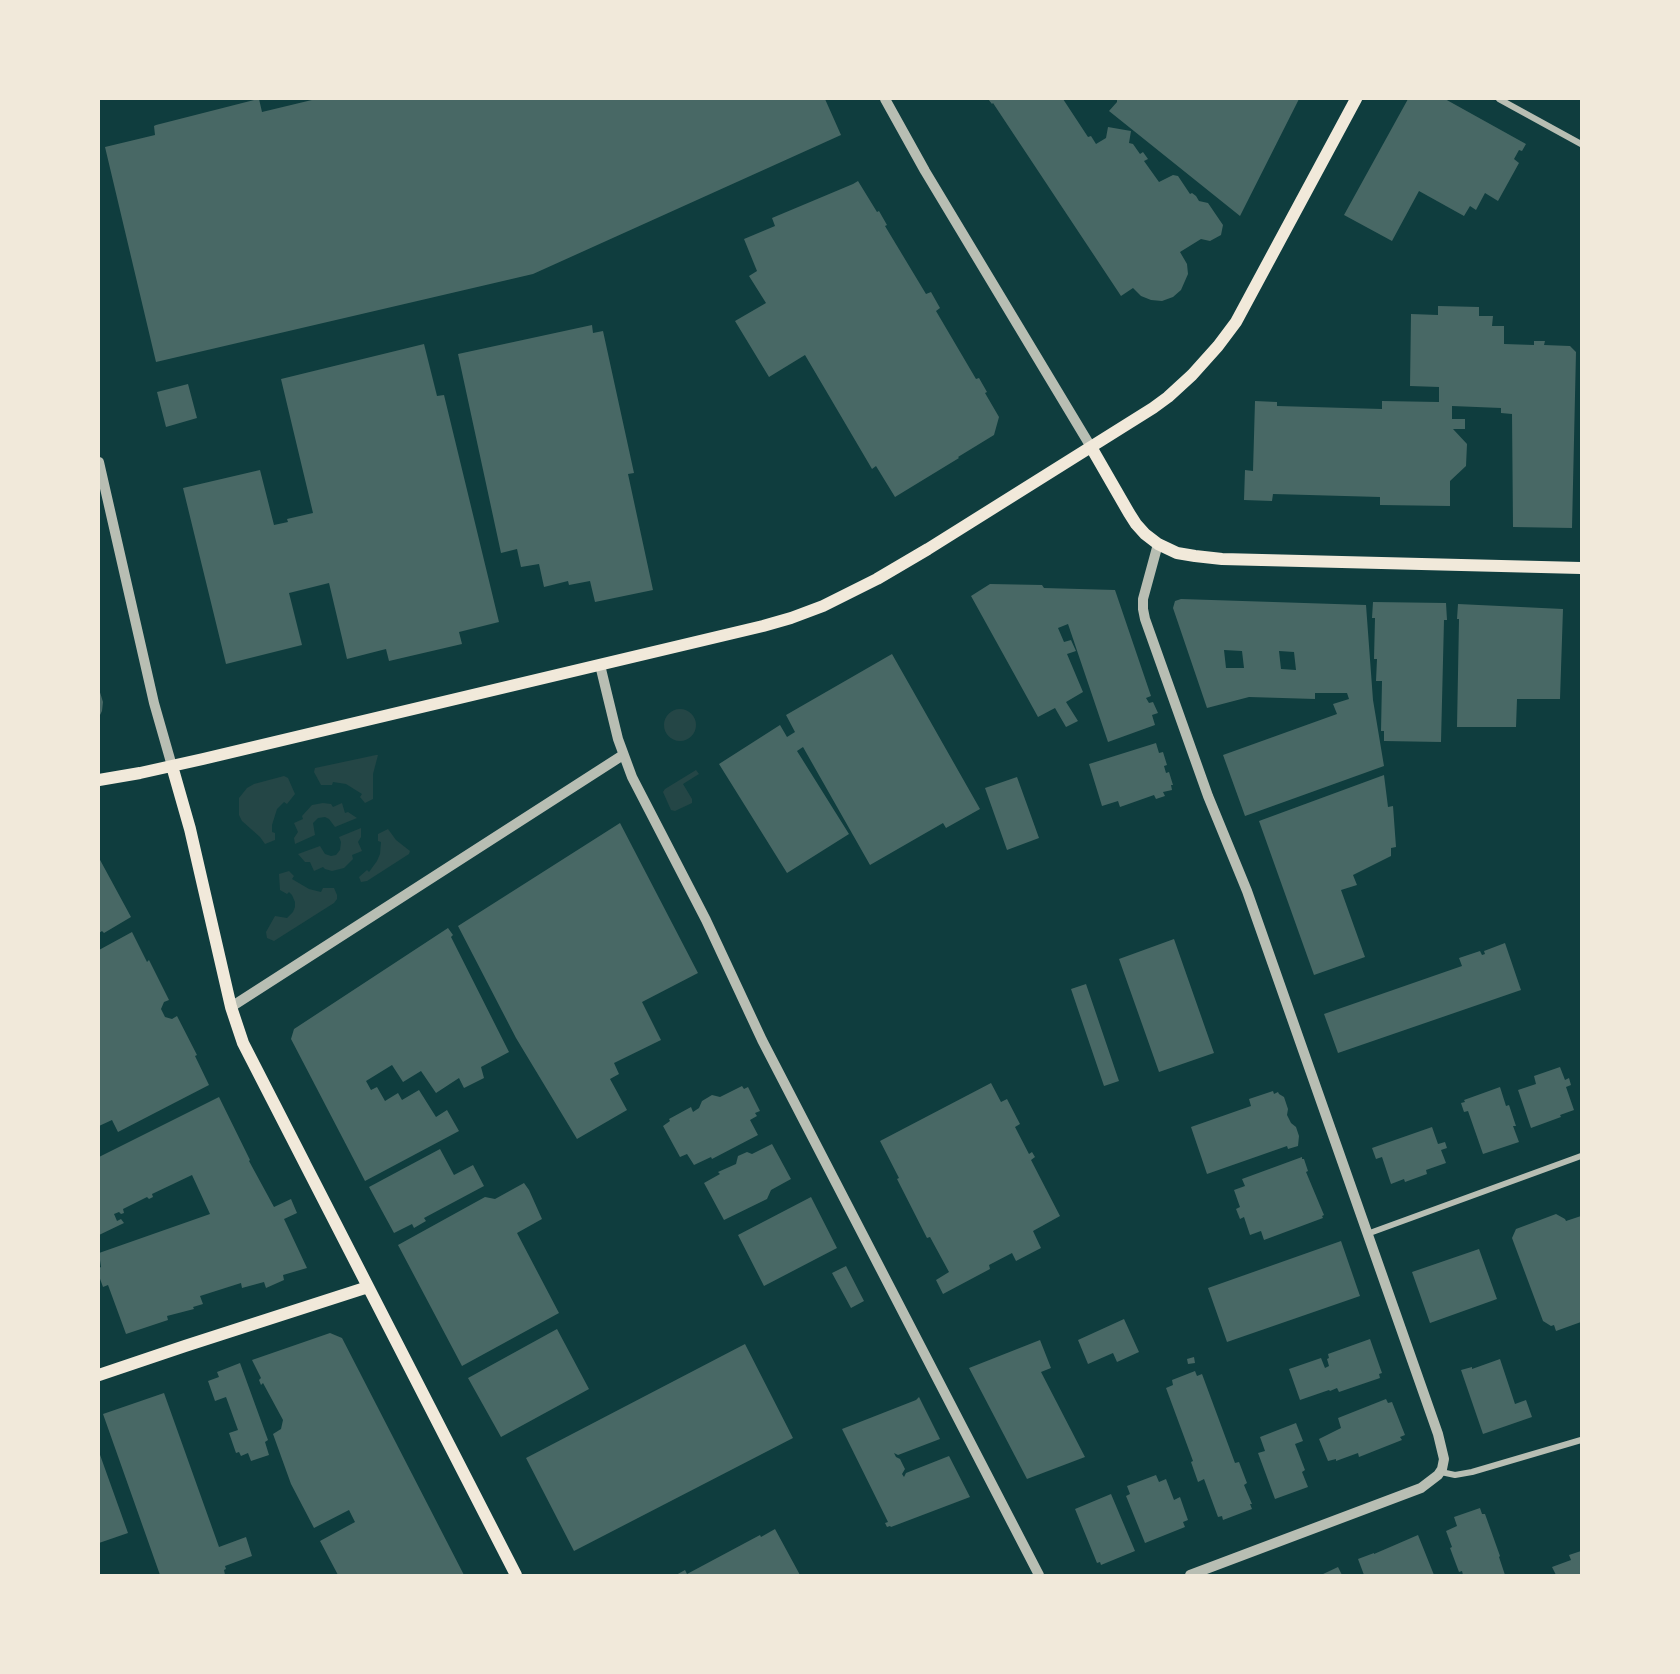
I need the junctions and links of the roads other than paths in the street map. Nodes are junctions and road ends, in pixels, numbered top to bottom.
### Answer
1 (885, 99) edge
2 (1356, 99) edge
3 (1499, 99) edge
4 (1581, 144) edge
5 (1091, 447) junction
6 (99, 462) edge
7 (1158, 544) junction
8 (1581, 568) edge
9 (600, 665) junction
10 (623, 755) junction
11 (172, 766) junction
12 (99, 780) edge
13 (231, 1007) junction
14 (1581, 1156) edge
15 (1367, 1234) junction
16 (368, 1287) junction
17 (99, 1375) edge
18 (1581, 1440) edge
19 (1440, 1472) junction
20 (516, 1575) edge
21 (1039, 1575) edge
22 (1190, 1575) edge

1 - 5 street
2 - 5 main road
3 - 4 street
5 - 7 main road
5 - 9 main road
6 - 11 street
7 - 8 main road
7 - 15 street
9 - 10 street
9 - 11 main road
10 - 13 street
10 - 21 street
11 - 12 main road
11 - 13 main road
13 - 16 main road
14 - 15 street
15 - 19 street
16 - 17 main road
16 - 20 main road
18 - 19 street
19 - 22 street

